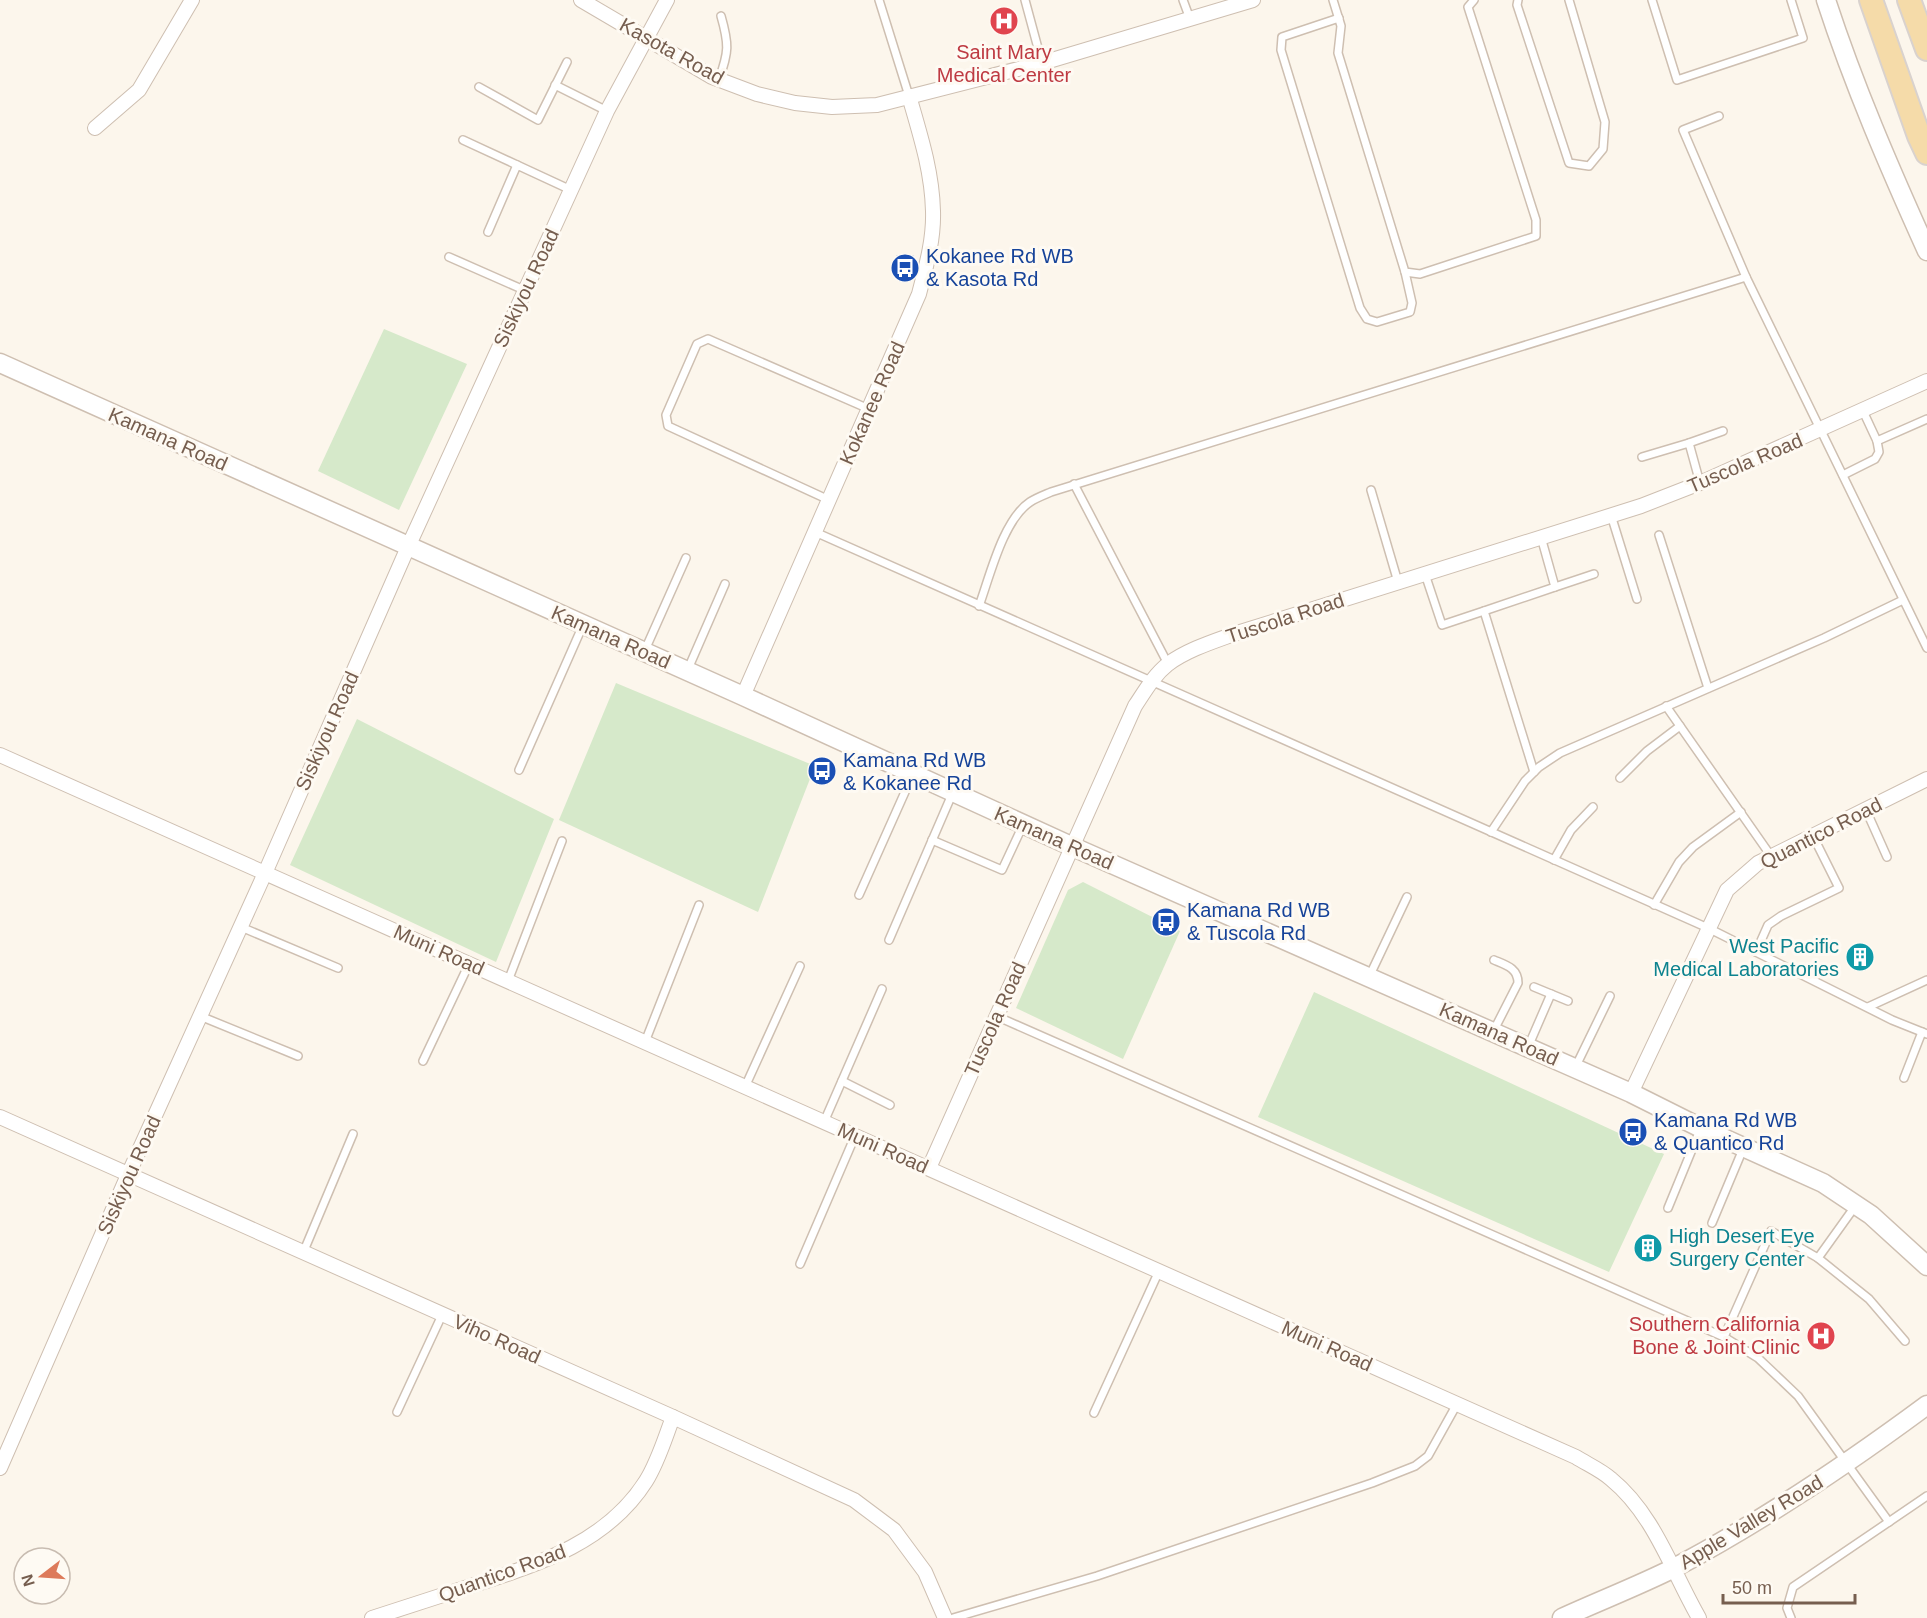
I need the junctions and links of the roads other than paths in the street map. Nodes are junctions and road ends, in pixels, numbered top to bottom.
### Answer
1 (192, 0) edge
2 (581, 0) edge
3 (667, 0) edge
4 (879, 0) edge
5 (1024, 0) edge
6 (1183, 0) edge
7 (1253, 0) edge
8 (1333, 0) edge
9 (1474, 0) edge
10 (1518, 0) edge
11 (1569, 0) edge
12 (1652, 0) edge
13 (1791, 0) edge
14 (1826, 0) edge
15 (1871, 0) edge
16 (1910, 0) edge
17 (721, 16) dead end
18 (1339, 18) junction
19 (1190, 19) junction
20 (645, 38) junction
21 (1927, 49) edge
22 (567, 62) dead end
23 (1042, 63) junction
24 (719, 80) junction
25 (555, 86) junction
26 (479, 87) dead end
27 (909, 96) junction
28 (607, 111) junction
29 (1719, 117) dead end
30 (95, 128) dead end
31 (463, 140) dead end
32 (1927, 153) edge
33 (517, 165) junction
34 (571, 190) junction
35 (488, 232) dead end
36 (1927, 251) edge
37 (448, 257) dead end
38 (1405, 272) junction
39 (1746, 277) junction
40 (524, 290) junction
41 (0, 363) edge
42 (1927, 381) edge
43 (869, 408) junction
44 (1863, 411) junction
45 (1927, 419) edge
46 (1821, 430) junction
47 (1723, 431) dead end
48 (1877, 441) junction
49 (1689, 443) junction
50 (1642, 457) dead end
51 (1843, 475) junction
52 (1701, 483) junction
53 (1074, 484) junction
54 (1371, 490) dead end
55 (829, 500) junction
56 (1611, 515) junction
57 (815, 532) junction
58 (1659, 535) dead end
59 (1541, 537) junction
60 (408, 547) junction
61 (686, 558) dead end
62 (1425, 574) junction
63 (1594, 574) dead end
64 (1398, 582) junction
65 (725, 584) dead end
66 (1556, 587) junction
67 (1637, 599) dead end
68 (1903, 600) junction
69 (979, 606) junction
70 (1484, 611) junction
71 (583, 625) junction
72 (1927, 648) edge
73 (644, 652) junction
74 (1168, 664) junction
75 (687, 671) junction
76 (1150, 682) junction
77 (1708, 688) junction
78 (743, 696) junction
79 (1666, 706) junction
80 (1680, 726) junction
81 (0, 755) edge
82 (519, 770) dead end
83 (1534, 772) junction
84 (913, 774) junction
85 (1620, 778) dead end
86 (1927, 780) edge
87 (953, 792) junction
88 (1593, 807) dead end
89 (1866, 810) junction
90 (1741, 812) junction
91 (1023, 824) junction
92 (1491, 832) junction
93 (1813, 836) junction
94 (932, 840) junction
95 (562, 841) dead end
96 (1071, 846) junction
97 (1771, 856) junction
98 (1887, 856) dead end
99 (1554, 860) junction
100 (265, 873) junction
101 (859, 895) dead end
102 (1407, 897) dead end
103 (699, 905) dead end
104 (1654, 905) junction
105 (240, 927) junction
106 (1708, 928) junction
107 (888, 940) dead end
108 (1756, 952) junction
109 (1494, 960) dead end
110 (469, 964) junction
111 (800, 966) dead end
112 (338, 968) dead end
113 (1368, 977) junction
114 (1927, 980) edge
115 (508, 981) junction
116 (1534, 987) dead end
117 (882, 989) dead end
118 (1551, 994) junction
119 (1610, 996) dead end
120 (1568, 1001) dead end
121 (1868, 1007) junction
122 (200, 1016) junction
123 (996, 1016) junction
124 (1493, 1032) junction
125 (1925, 1033) edge
126 (645, 1042) junction
127 (1528, 1047) junction
128 (298, 1056) dead end
129 (423, 1061) dead end
130 (1575, 1068) junction
131 (1904, 1078) dead end
132 (842, 1081) junction
133 (745, 1087) junction
134 (1631, 1093) junction
135 (890, 1105) dead end
136 (0, 1117) edge
137 (824, 1122) junction
138 (1701, 1128) junction
139 (353, 1134) dead end
140 (855, 1136) junction
141 (1744, 1147) junction
142 (928, 1168) junction
143 (128, 1175) junction
144 (1856, 1205) junction
145 (1668, 1208) dead end
146 (1712, 1223) dead end
147 (303, 1253) junction
148 (1818, 1258) junction
149 (800, 1264) dead end
150 (1927, 1266) edge
151 (1159, 1271) junction
152 (442, 1315) junction
153 (1724, 1337) junction
154 (1905, 1341) dead end
155 (1457, 1404) junction
156 (1927, 1405) edge
157 (397, 1412) dead end
158 (1094, 1413) dead end
159 (673, 1417) junction
160 (1848, 1463) junction
161 (0, 1468) edge
162 (1927, 1496) edge
163 (1889, 1522) junction
164 (1674, 1568) junction
165 (372, 1618) edge
166 (945, 1618) edge
167 (953, 1618) edge
168 (1562, 1618) edge
169 (1699, 1618) edge
170 (1791, 1618) edge

1 - 30 street
2 - 20 street, Kasota Road
3 - 20 street, Siskiyou Road
4 - 27 lane
5 - 23 lane
6 - 19 lane
7 - 19 street, Kasota Road
8 - 18 lane
9 - 38 lane
10 - 11 lane
12 - 13 lane
14 - 36 street
15 - 32 main road
16 - 21 main road
17 - 24 lane
18 - 38 lane
18 - 38 lane
19 - 23 street, Kasota Road
20 - 24 street, Kasota Road
20 - 28 street, Siskiyou Road
22 - 25 lane
23 - 27 street, Kasota Road
24 - 27 street, Kasota Road
25 - 26 lane
25 - 28 lane
27 - 43 street, Kokanee Road
28 - 34 street, Siskiyou Road
29 - 39 lane
31 - 33 lane
33 - 34 lane
33 - 35 lane
34 - 40 street, Siskiyou Road
37 - 40 lane
39 - 46 lane
39 - 53 lane
40 - 60 street, Siskiyou Road
41 - 60 street, Kamana Road
42 - 44 street, Tuscola Road
43 - 55 street, Kokanee Road
43 - 55 lane
44 - 46 street, Tuscola Road
44 - 48 lane
45 - 48 lane
46 - 51 lane
46 - 52 street, Tuscola Road
47 - 49 lane
48 - 51 lane
49 - 50 lane
49 - 52 lane
51 - 68 lane
52 - 56 street, Tuscola Road
53 - 69 lane
53 - 74 lane
54 - 64 lane
55 - 57 street, Kokanee Road
56 - 59 street, Tuscola Road
56 - 67 lane
57 - 69 lane
57 - 78 street, Kokanee Road
58 - 77 lane
59 - 62 street, Tuscola Road
59 - 66 lane
60 - 71 street, Kamana Road
60 - 100 street, Siskiyou Road
61 - 73 lane
62 - 64 street, Tuscola Road
62 - 70 lane
63 - 66 lane
64 - 74 street, Tuscola Road
65 - 75 lane
66 - 70 lane
68 - 72 lane
68 - 77 lane
69 - 76 lane
70 - 83 lane
71 - 73 street, Kamana Road
71 - 82 lane
73 - 75 street, Kamana Road
74 - 76 street, Tuscola Road
75 - 78 street, Kamana Road
76 - 92 lane
76 - 96 street, Tuscola Road
77 - 79 lane
78 - 84 street, Kamana Road
79 - 80 lane
79 - 83 lane
80 - 85 lane
80 - 90 lane
81 - 100 street, Muni Road
83 - 92 lane
84 - 87 street, Kamana Road
84 - 101 lane
86 - 89 street, Quantico Road
87 - 91 street, Kamana Road
87 - 94 lane
88 - 99 lane
89 - 93 street, Quantico Road
89 - 98 lane
90 - 97 lane
90 - 104 lane
91 - 94 lane
91 - 96 street, Kamana Road
92 - 99 lane
93 - 97 street, Quantico Road
93 - 108 lane
94 - 107 lane
95 - 115 lane
96 - 113 street, Kamana Road
96 - 123 street, Tuscola Road
97 - 106 street, Quantico Road
99 - 104 lane
100 - 105 street, Siskiyou Road
100 - 110 street, Muni Road
102 - 113 lane
103 - 126 lane
104 - 106 lane
105 - 112 lane
105 - 122 street, Siskiyou Road
106 - 108 lane
106 - 134 street, Quantico Road
108 - 121 lane
109 - 124 lane
110 - 115 street, Muni Road
110 - 129 lane
111 - 133 lane
113 - 124 street, Kamana Road
114 - 121 lane
115 - 126 street, Muni Road
116 - 118 lane
117 - 132 lane
118 - 120 lane
118 - 127 lane
119 - 130 lane
121 - 125 lane
122 - 128 lane
122 - 143 street, Siskiyou Road
123 - 142 street, Tuscola Road
123 - 153 lane
124 - 127 street, Kamana Road
125 - 131 lane
126 - 133 street, Muni Road
127 - 130 street, Kamana Road
130 - 134 street, Kamana Road
132 - 135 lane
132 - 137 lane
133 - 137 street, Muni Road
134 - 138 street, Kamana Road
136 - 143 street, Viho Road
137 - 140 street, Muni Road
138 - 141 street, Kamana Road
138 - 145 lane
139 - 147 lane
140 - 142 street, Muni Road
140 - 149 lane
141 - 144 street, Kamana Road
141 - 146 lane
142 - 151 street, Muni Road
143 - 147 street, Viho Road
143 - 161 street, Siskiyou Road
144 - 148 lane
144 - 150 street, Kamana Road
147 - 152 street, Viho Road
148 - 153 lane
148 - 154 lane
151 - 155 street, Muni Road
151 - 158 lane
152 - 157 lane
152 - 159 street, Viho Road
153 - 160 lane
155 - 164 street, Muni Road
155 - 167 lane
156 - 160 street, Apple Valley Road
159 - 165 street, Quantico Road
159 - 166 street, Viho Road
160 - 163 lane
160 - 164 street, Apple Valley Road
162 - 163 lane
163 - 170 lane
164 - 168 street, Apple Valley Road
164 - 169 street, Muni Road

